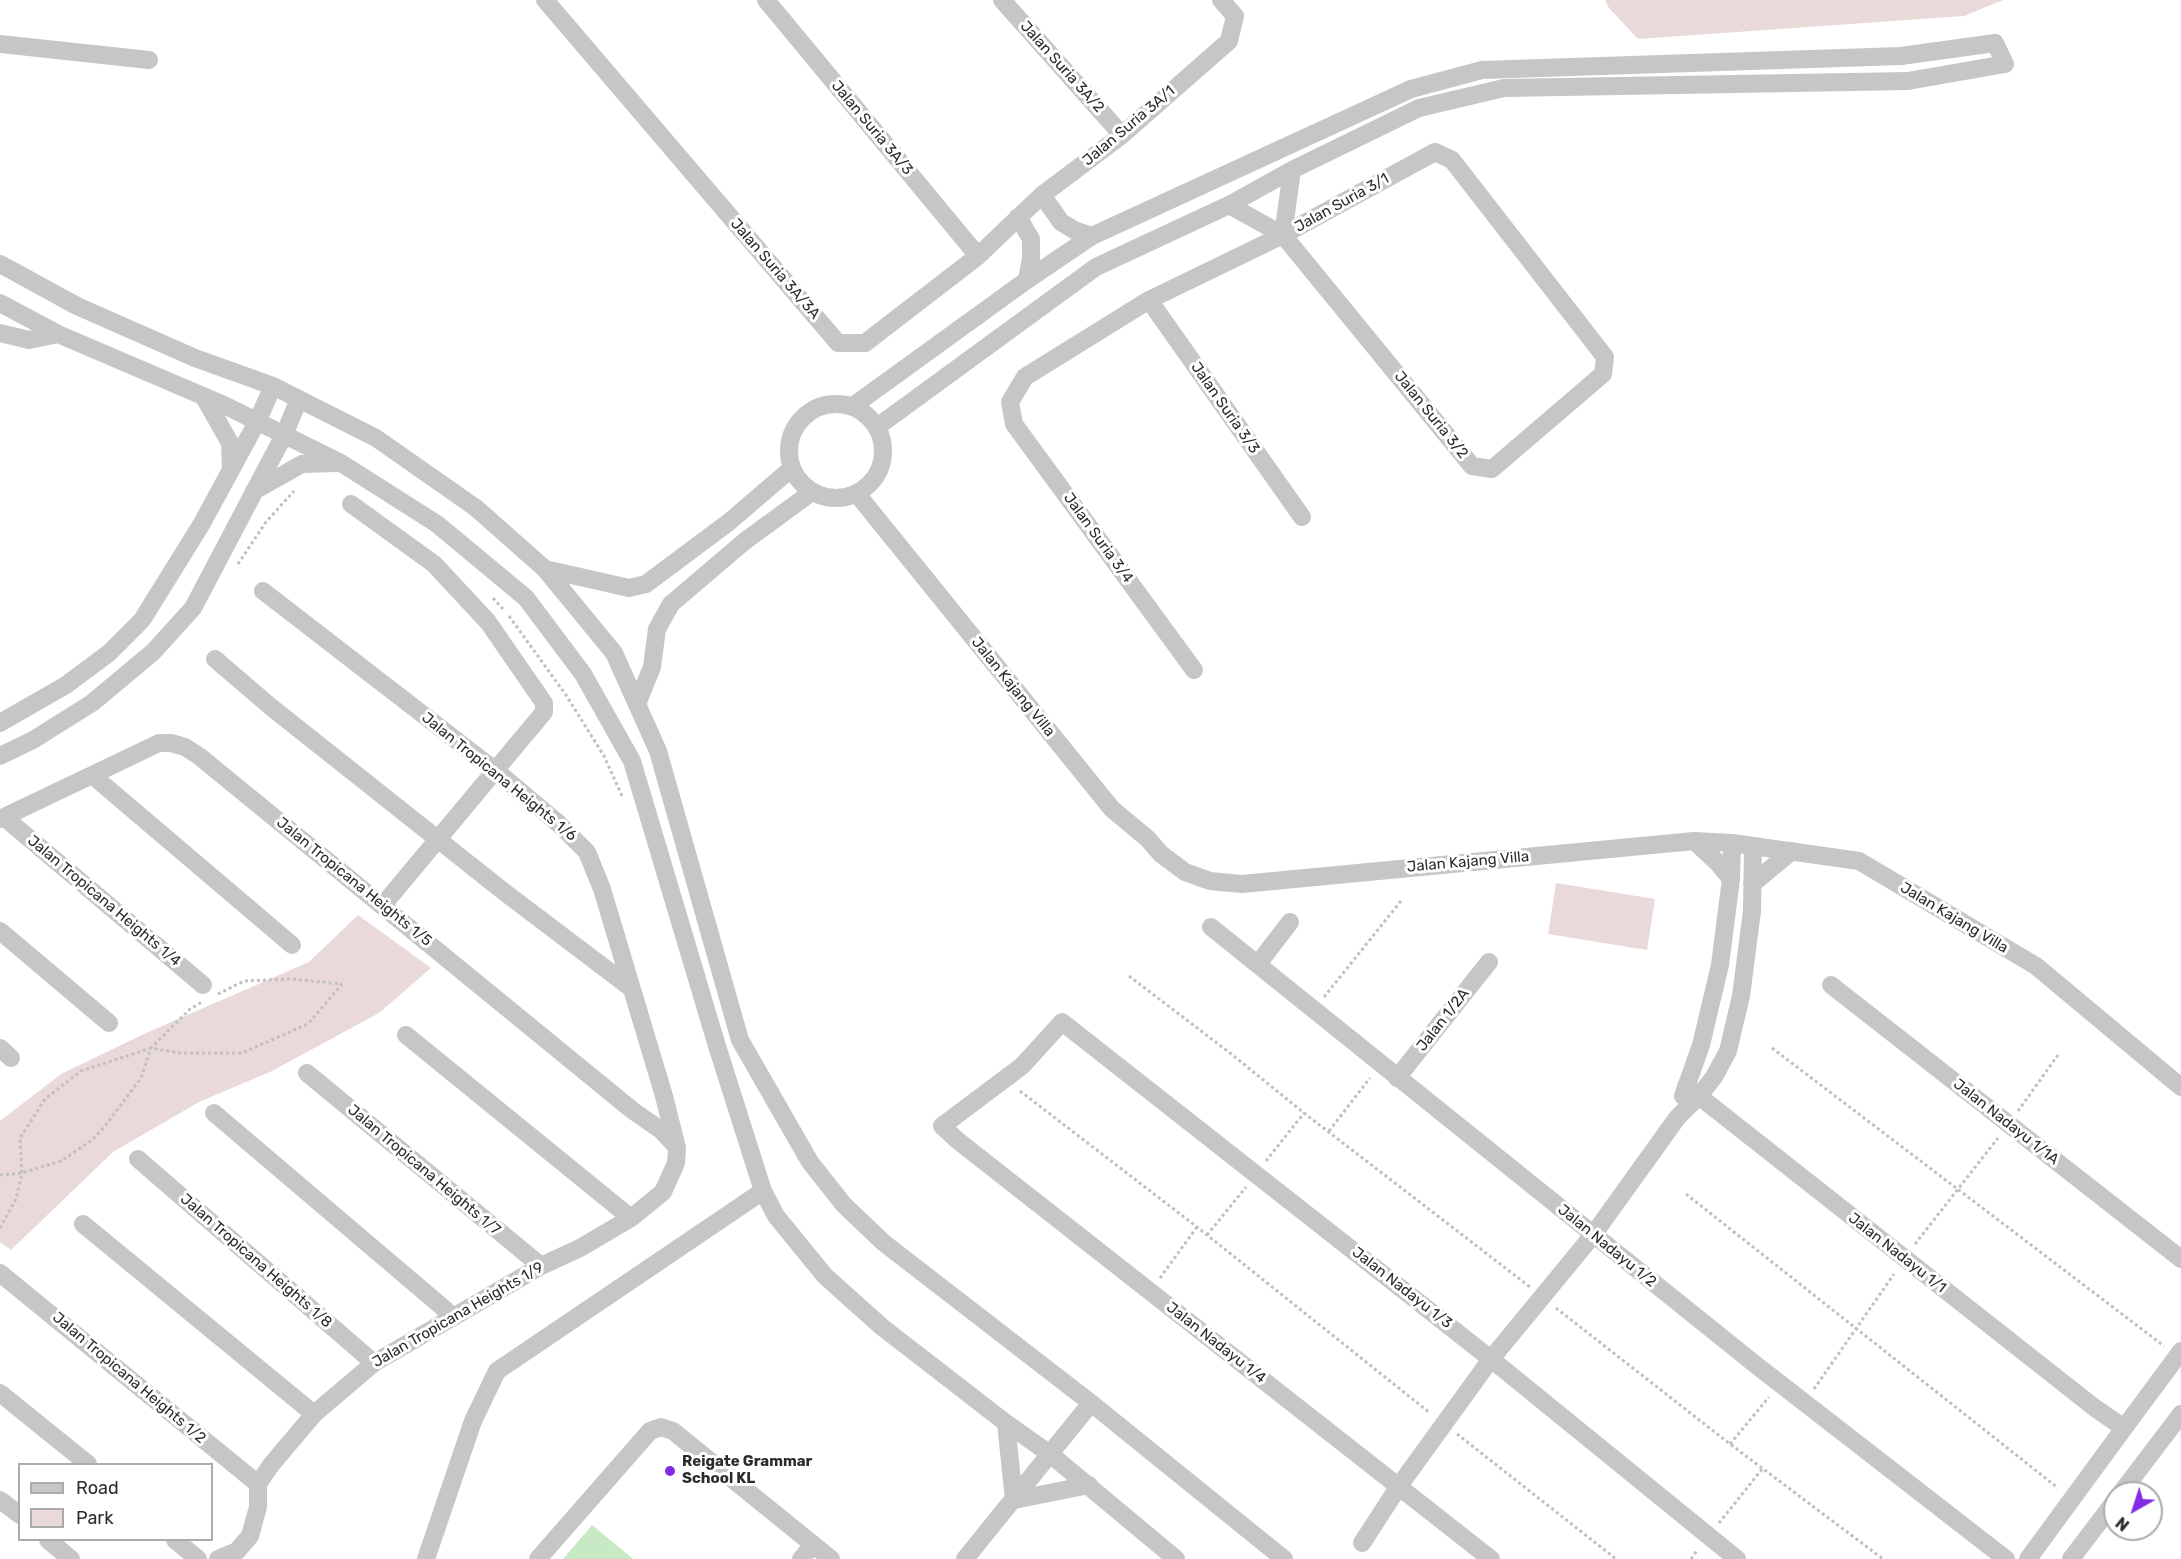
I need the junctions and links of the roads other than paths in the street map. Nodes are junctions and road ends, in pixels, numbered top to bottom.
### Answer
1 (545, 0) edge
2 (766, 0) edge
3 (1002, 0) edge
4 (1221, 0) edge
5 (0, 44) edge
6 (149, 60) dead end
7 (1122, 135) junction
8 (1292, 170) junction
9 (1042, 195) junction
10 (1229, 205) junction
11 (1018, 217) junction
12 (1283, 235) junction
13 (1092, 236) junction
14 (978, 256) junction
15 (0, 264) edge
16 (1027, 280) junction
17 (1149, 300) junction
18 (0, 303) edge
19 (0, 333) edge
20 (58, 334) junction
21 (1603, 374) joint
22 (273, 386) junction
23 (204, 397) junction
24 (299, 399) junction
25 (1010, 402) joint
26 (853, 406) junction
27 (257, 422) junction
28 (877, 427) junction
29 (284, 435) junction
30 (341, 463) junction
31 (792, 468) junction
32 (231, 470) junction
33 (254, 491) junction
34 (812, 492) junction
35 (857, 494) junction
36 (351, 504) dead end
37 (1302, 517) dead end
38 (545, 569) junction
39 (263, 591) dead end
40 (215, 659) dead end
41 (1194, 670) dead end
42 (637, 704) junction
43 (0, 723) edge
44 (0, 756) edge
45 (496, 771) junction
46 (92, 775) junction
47 (3, 819) edge
48 (439, 839) junction
49 (1694, 841) junction
50 (1732, 843) junction
51 (1753, 846) junction
52 (1792, 851) junction
53 (1731, 879) junction
54 (1752, 884) junction
55 (383, 905) junction
56 (1290, 922) dead end
57 (1211, 927) dead end
58 (0, 931) edge
59 (1724, 940) junction
60 (1748, 944) junction
61 (292, 945) dead end
62 (1489, 962) dead end
63 (1257, 964) junction
64 (1831, 985) dead end
65 (632, 988) junction
66 (1715, 990) junction
67 (209, 993) road end
68 (1741, 996) junction
69 (109, 1023) dead end
70 (406, 1035) dead end
71 (308, 1073) dead end
72 (1397, 1078) junction
73 (2181, 1087) edge
74 (1692, 1091) junction
75 (664, 1096) junction
76 (632, 1110) junction
77 (214, 1113) dead end
78 (942, 1126) joint
79 (677, 1148) junction
80 (138, 1160) dead end
81 (763, 1191) junction
82 (631, 1218) junction
83 (83, 1224) dead end
84 (1593, 1235) junction
85 (2181, 1259) edge
86 (541, 1266) junction
87 (0, 1273) edge
88 (454, 1317) junction
89 (2179, 1354) edge
90 (1491, 1359) junction
91 (374, 1364) junction
92 (0, 1393) edge
93 (1090, 1403) junction
94 (314, 1414) junction
95 (2181, 1414) edge
96 (1006, 1423) junction
97 (2124, 1428) junction
98 (1050, 1454) junction
99 (87, 1463) edge
100 (2130, 1481) edge
101 (258, 1484) junction
102 (1089, 1485) junction
103 (1398, 1486) junction
104 (0, 1500) edge
105 (1014, 1500) junction
106 (18, 1514) edge
107 (2103, 1517) edge
108 (50, 1541) edge
109 (177, 1541) edge
110 (1362, 1543) dead end
111 (813, 1544) junction
112 (71, 1559) edge
113 (198, 1559) edge
114 (218, 1559) edge
115 (426, 1559) edge
116 (538, 1559) edge
117 (801, 1559) edge
118 (831, 1559) edge
119 (966, 1559) edge
120 (1176, 1559) edge
121 (1284, 1559) edge
122 (1491, 1559) edge
123 (1737, 1559) edge
124 (2006, 1559) edge
125 (2028, 1559) edge
126 (2071, 1559) edge

1 - 14 street, Jalan Suria 3A/3A
2 - 14 street, Jalan Suria 3A/3
3 - 7 street, Jalan Suria 3A/2
4 - 7 street, Jalan Suria 3A/1
5 - 6 street
7 - 9 street, Jalan Suria 3A/1
8 - 10 street
8 - 12 street
8 - 13 street
9 - 11 street, Jalan Suria 3A/3A
9 - 13 street
10 - 12 street, Jalan Suria 3/2
10 - 28 street
11 - 14 street, Jalan Suria 3A/3A
11 - 16 street
12 - 17 street, Jalan Suria 3/1
12 - 21 street, Jalan Suria 3/1
12 - 21 street, Jalan Suria 3/2
13 - 16 street
15 - 22 street
16 - 26 street
17 - 25 street, Jalan Suria 3/1
17 - 37 street, Jalan Suria 3/3
18 - 20 street
19 - 20 street
20 - 23 street
22 - 24 street
22 - 27 street
23 - 27 street
23 - 32 street
24 - 29 street
24 - 38 street
25 - 41 street, Jalan Suria 3/4
26 - 28 street
26 - 31 street
27 - 29 street
27 - 32 street
28 - 35 street
29 - 30 street
29 - 33 street
30 - 33 street
30 - 81 street
31 - 34 street
31 - 38 street
32 - 43 street
33 - 44 street
34 - 35 street
34 - 42 street
35 - 49 street, Jalan Kajang Villa
36 - 45 street
38 - 42 street
39 - 45 street, Jalan Tropicana Heights 1/6
40 - 48 street
42 - 93 street
45 - 48 street
45 - 65 street, Jalan Tropicana Heights 1/6
46 - 47 street, Jalan Tropicana Heights 1/5
46 - 55 street, Jalan Tropicana Heights 1/5
46 - 61 street
47 - 67 street, Jalan Tropicana Heights 1/4
48 - 55 street
48 - 65 street
49 - 50 street, Jalan Kajang Villa
49 - 53 street
50 - 51 street, Jalan Kajang Villa
50 - 53 street
51 - 52 street, Jalan Kajang Villa
51 - 54 street
52 - 54 street
52 - 73 street, Jalan Kajang Villa
53 - 59 street
54 - 60 street
55 - 76 street, Jalan Tropicana Heights 1/5
56 - 63 street
57 - 63 street, Jalan Nadayu 1/2
58 - 69 street
59 - 60 street
59 - 66 street
60 - 68 street
62 - 72 street, Jalan 1/2A
63 - 72 street, Jalan Nadayu 1/2
64 - 85 street, Jalan Nadayu 1/1A
65 - 75 street, Jalan Tropicana Heights 1/6
66 - 68 street
66 - 74 street
68 - 74 street
70 - 82 street
71 - 86 street, Jalan Tropicana Heights 1/7
72 - 84 street, Jalan Nadayu 1/2
74 - 84 street
74 - 97 street, Jalan Nadayu 1/1
75 - 76 street
75 - 79 street, Jalan Tropicana Heights 1/6
76 - 79 street, Jalan Tropicana Heights 1/5
77 - 88 street
78 - 90 street, Jalan Nadayu 1/3
78 - 103 street, Jalan Nadayu 1/4
79 - 82 street, Jalan Tropicana Heights 1/9
80 - 91 street, Jalan Tropicana Heights 1/8
81 - 96 street
81 - 115 street
82 - 86 street, Jalan Tropicana Heights 1/9
83 - 94 street
84 - 90 street
84 - 124 street, Jalan Nadayu 1/2
86 - 88 street, Jalan Tropicana Heights 1/9
87 - 101 street, Jalan Tropicana Heights 1/2
88 - 91 street, Jalan Tropicana Heights 1/9
89 - 97 street
90 - 103 street
90 - 123 street, Jalan Nadayu 1/3
91 - 94 street, Jalan Tropicana Heights 1/9
92 - 99 street
93 - 98 street
93 - 121 street
94 - 101 street, Jalan Tropicana Heights 1/9
95 - 100 street
96 - 98 street
96 - 105 street
97 - 125 street
98 - 102 street
98 - 105 street
101 - 114 street
102 - 105 street
102 - 120 street
103 - 110 street
103 - 122 street, Jalan Nadayu 1/4
104 - 106 street
105 - 119 street
107 - 126 street
108 - 112 street
109 - 113 street
111 - 116 street
111 - 117 street
111 - 118 street

